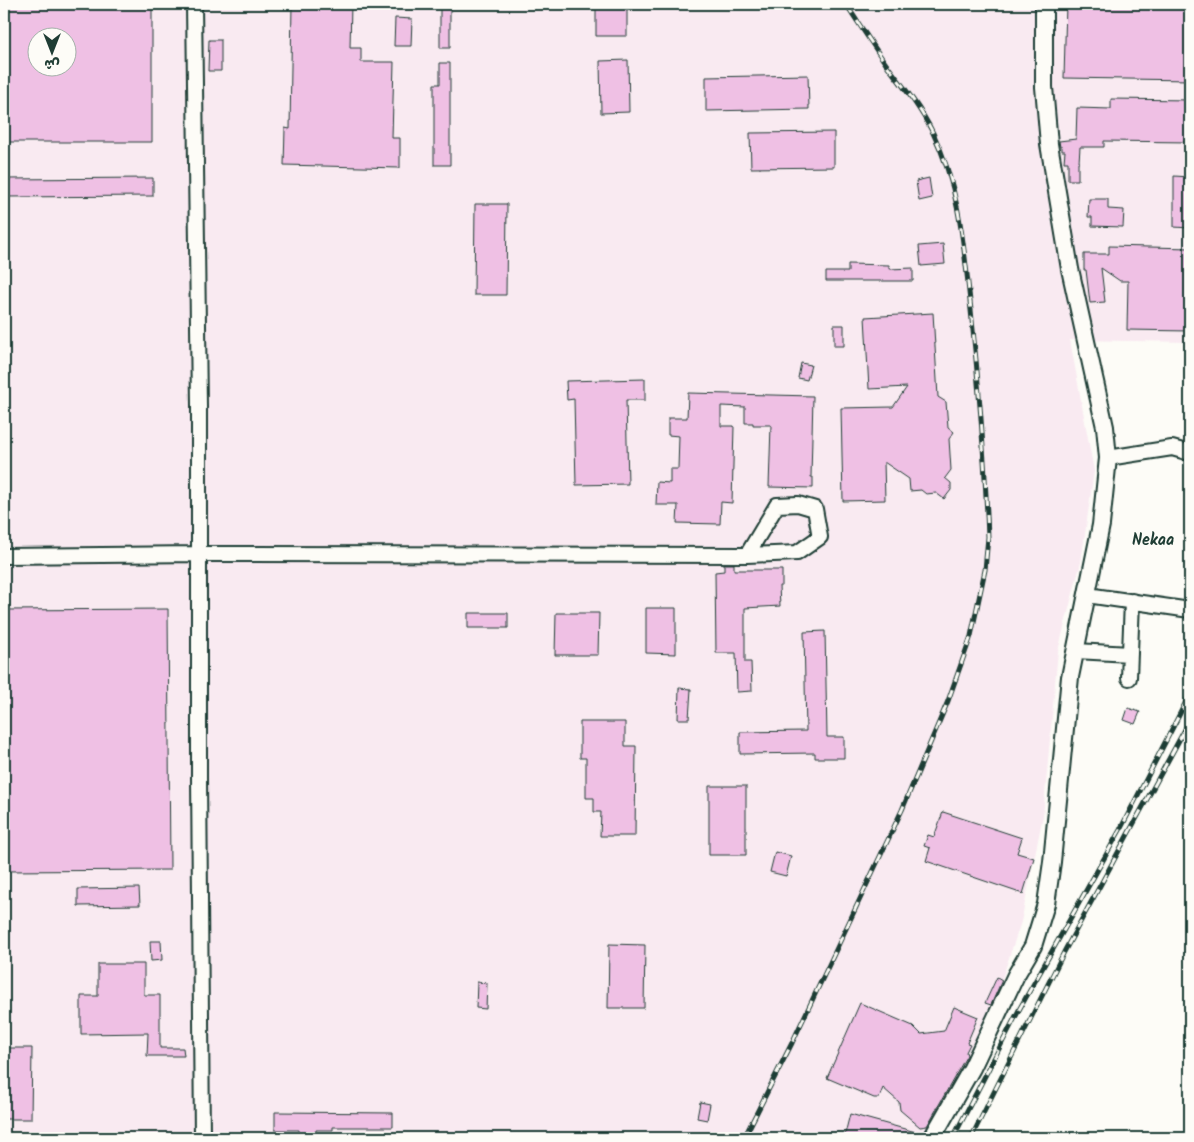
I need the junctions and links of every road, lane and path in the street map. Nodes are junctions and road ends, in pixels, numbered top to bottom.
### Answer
1 (194, 4) edge
2 (1044, 4) edge
3 (1190, 453) edge
4 (1108, 458) junction
5 (199, 554) junction
6 (747, 555) junction
7 (4, 556) edge
8 (1087, 595) junction
9 (1132, 601) junction
10 (1190, 610) edge
11 (1076, 651) junction
12 (1130, 654) junction
13 (1129, 678) dead end
14 (202, 1138) edge
15 (932, 1138) edge

1 - 5 street
2 - 4 street
3 - 4 street
4 - 8 street
5 - 6 street
5 - 7 street
5 - 14 street
6 - 6 street
8 - 9 street
8 - 11 street
9 - 10 street
9 - 12 street
11 - 12 street
11 - 15 street
12 - 13 street

